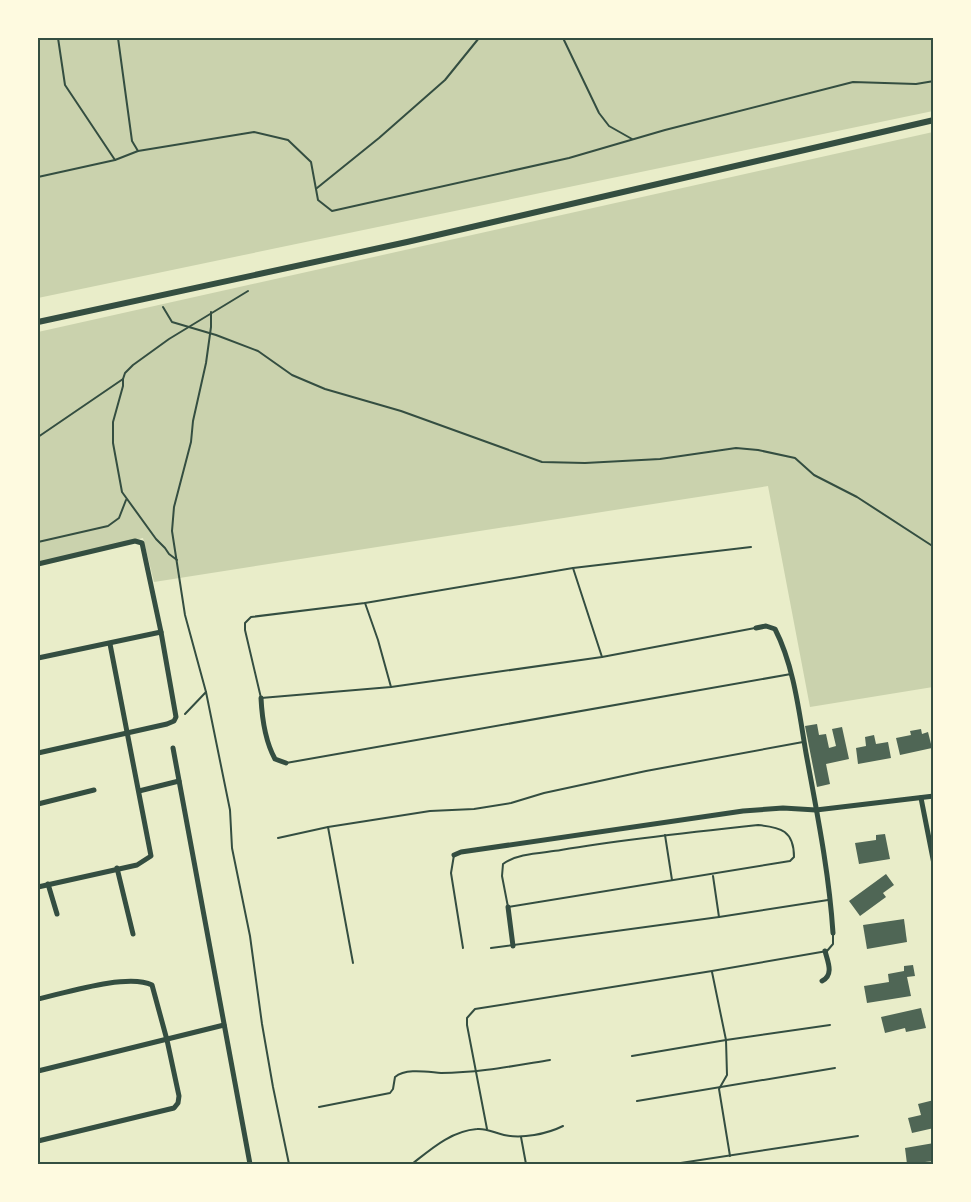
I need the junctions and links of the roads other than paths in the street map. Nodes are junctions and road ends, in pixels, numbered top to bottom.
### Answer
1 (933, 120) edge
2 (38, 322) edge
3 (751, 547) dead end
4 (38, 564) edge
5 (573, 568) junction
6 (365, 603) junction
7 (756, 628) joint
8 (161, 632) junction
9 (110, 644) junction
10 (602, 657) junction
11 (38, 658) edge
12 (791, 674) junction
13 (391, 687) junction
14 (261, 698) junction
15 (127, 733) junction
16 (804, 742) junction
17 (173, 748) dead end
18 (38, 753) edge
19 (286, 763) joint
20 (179, 781) junction
21 (94, 790) dead end
22 (139, 791) junction
23 (933, 796) edge
24 (921, 798) junction
25 (38, 804) edge
26 (816, 810) junction
27 (328, 827) junction
28 (665, 835) junction
29 (278, 838) dead end
30 (454, 855) joint
31 (933, 864) edge
32 (117, 868) junction
33 (713, 875) junction
34 (672, 881) junction
35 (48, 884) junction
36 (38, 887) edge
37 (831, 900) junction
38 (508, 907) junction
39 (57, 914) dead end
40 (719, 917) junction
41 (832, 933) joint
42 (133, 934) dead end
43 (513, 946) junction
44 (463, 948) dead end
45 (490, 948) dead end
46 (825, 951) junction
47 (353, 963) dead end
48 (712, 971) junction
49 (822, 981) dead end
50 (38, 999) edge
51 (224, 1025) junction
52 (830, 1025) dead end
53 (167, 1040) junction
54 (726, 1040) junction
55 (632, 1056) dead end
56 (550, 1060) dead end
57 (835, 1068) dead end
58 (38, 1071) edge
59 (475, 1073) junction
60 (718, 1089) junction
61 (637, 1101) dead end
62 (319, 1107) dead end
63 (563, 1126) dead end
64 (487, 1129) junction
65 (858, 1136) dead end
66 (521, 1137) junction
67 (38, 1141) edge
68 (730, 1156) junction
69 (250, 1164) edge
70 (412, 1164) edge
71 (526, 1164) edge
72 (674, 1164) edge

1 - 2 street
3 - 5 lane
4 - 8 street
5 - 6 lane
5 - 10 lane
6 - 13 lane
6 - 14 lane
7 - 10 lane
7 - 12 street
8 - 9 street
8 - 15 street
9 - 11 street
9 - 15 street
10 - 13 lane
12 - 16 street
12 - 19 lane
13 - 14 lane
14 - 19 street
15 - 18 street
15 - 22 street
16 - 26 street
16 - 27 lane
17 - 20 street
20 - 22 street
20 - 51 street
21 - 25 street
22 - 32 street
23 - 24 street
24 - 26 street
24 - 31 street
26 - 30 street
26 - 37 street
27 - 29 lane
27 - 47 lane
28 - 33 lane
28 - 34 lane
28 - 38 lane
30 - 44 lane
32 - 35 street
32 - 42 street
33 - 34 lane
33 - 40 lane
34 - 38 lane
35 - 36 street
35 - 39 street
37 - 40 lane
37 - 41 street
38 - 43 street
40 - 43 lane
41 - 46 lane
43 - 45 lane
46 - 48 lane
46 - 49 street
48 - 54 lane
48 - 59 lane
50 - 53 street
51 - 53 street
51 - 69 street
52 - 54 lane
53 - 58 street
53 - 67 street
54 - 55 lane
54 - 60 lane
56 - 59 lane
57 - 60 lane
59 - 62 lane
59 - 64 lane
60 - 61 lane
60 - 68 lane
63 - 66 lane
64 - 66 lane
64 - 70 lane
65 - 68 lane
66 - 71 lane
68 - 72 lane

